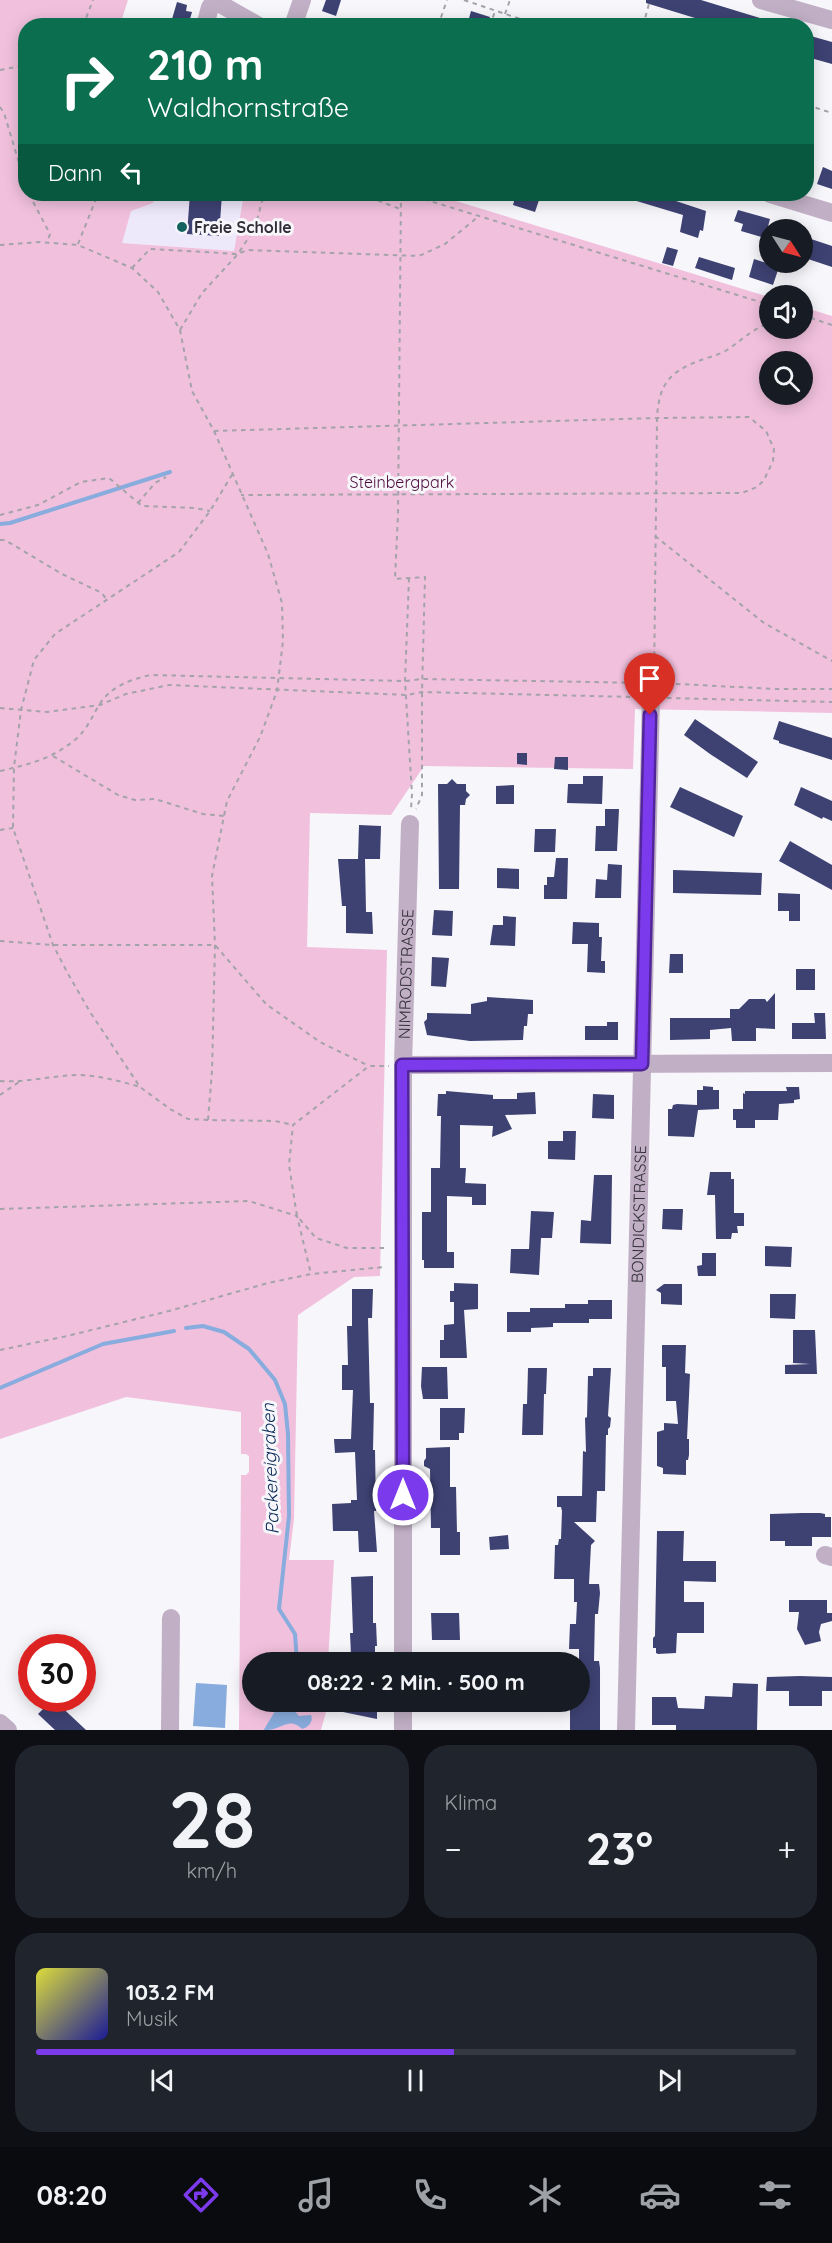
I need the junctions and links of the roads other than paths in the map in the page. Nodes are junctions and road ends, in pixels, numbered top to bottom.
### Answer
1 (302, 0) edge
2 (760, 0) edge
3 (214, 1) edge
4 (207, 18) edge
5 (245, 18) edge
6 (296, 18) edge
7 (832, 20) edge
8 (793, 201) edge
9 (832, 213) edge
10 (653, 690) road end
11 (410, 824) road end
12 (832, 1063) edge
13 (642, 1064) junction
14 (402, 1065) junction
15 (171, 1618) dead end
16 (403, 1652) edge
17 (403, 1712) edge
18 (0, 1723) edge
19 (8, 1730) edge
20 (170, 1730) edge
21 (403, 1730) edge
22 (626, 1730) edge

1 - 6 street
2 - 7 street
3 - 4 street
3 - 5 street
8 - 9 street
10 - 13 street, BONDICKSTRASSE
11 - 14 street, NIMRODSTRASSE
12 - 13 street
13 - 14 street
13 - 22 street, BONDICKSTRASSE
14 - 16 street, NIMRODSTRASSE
15 - 20 street
17 - 21 street
18 - 19 street

